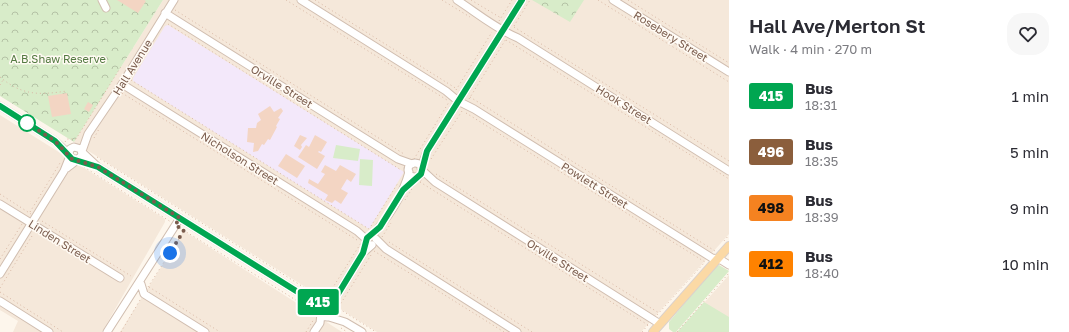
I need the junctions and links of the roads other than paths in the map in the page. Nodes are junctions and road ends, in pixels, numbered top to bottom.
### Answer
1 (102, 0) edge
2 (174, 0) edge
3 (301, 0) edge
4 (457, 0) edge
5 (522, 0) edge
6 (613, 0) edge
7 (106, 8) dead end
8 (165, 13) junction
9 (503, 29) junction
10 (729, 72) edge
11 (122, 84) junction
12 (459, 99) junction
13 (0, 106) edge
14 (88, 134) junction
15 (55, 141) junction
16 (73, 147) junction
17 (427, 151) junction
18 (82, 152) junction
19 (69, 155) junction
20 (78, 159) junction
21 (409, 166) junction
22 (98, 167) junction
23 (729, 170) edge
24 (64, 171) junction
25 (419, 174) junction
26 (403, 190) junction
27 (0, 204) edge
28 (29, 218) junction
29 (180, 218) junction
30 (174, 226) junction
31 (371, 240) junction
32 (729, 246) edge
33 (713, 258) junction
34 (729, 265) edge
35 (0, 274) edge
36 (120, 278) dead end
37 (141, 284) junction
38 (144, 294) junction
39 (134, 295) junction
40 (0, 301) edge
41 (324, 310) junction
42 (657, 322) junction
43 (49, 332) edge
44 (106, 332) edge
45 (111, 332) edge
46 (205, 332) edge
47 (314, 332) edge
48 (362, 332) edge
49 (517, 332) edge
50 (653, 332) edge
51 (656, 332) edge

1 - 7 street
2 - 8 street, Hall Avenue
3 - 12 street, Powlett Street
4 - 9 street, Hook Street
5 - 9 street
6 - 10 street, Rosebery Street
8 - 11 street, Hall Avenue
8 - 21 street, Orville Street
9 - 12 street
9 - 23 street, Hook Street
11 - 14 street, Hall Avenue
11 - 31 street, Nicholson Street
12 - 17 street
12 - 33 street, Powlett Street
13 - 15 street
14 - 16 street, Hall Avenue
14 - 18 street, Hall Avenue
15 - 16 street
15 - 19 street
16 - 18 street
16 - 19 street
17 - 21 street
17 - 25 street
18 - 20 street
18 - 22 street
19 - 20 street
19 - 24 street
20 - 22 street
20 - 24 street
21 - 25 street
21 - 25 street
21 - 26 street
22 - 29 street
24 - 28 street
25 - 26 street
25 - 42 street, Orville Street
26 - 31 street
27 - 28 street, Linden Street
28 - 35 street
28 - 36 street, Linden Street
29 - 30 street
29 - 41 street
30 - 37 street
30 - 44 street
31 - 41 street
31 - 49 street, Nicholson Street
32 - 33 main road
33 - 34 street, Powlett Street
33 - 42 main road
37 - 38 street
37 - 39 street
38 - 39 street
38 - 46 street
39 - 45 street
40 - 43 street
41 - 47 street
41 - 48 street
42 - 50 main road
42 - 51 main road

